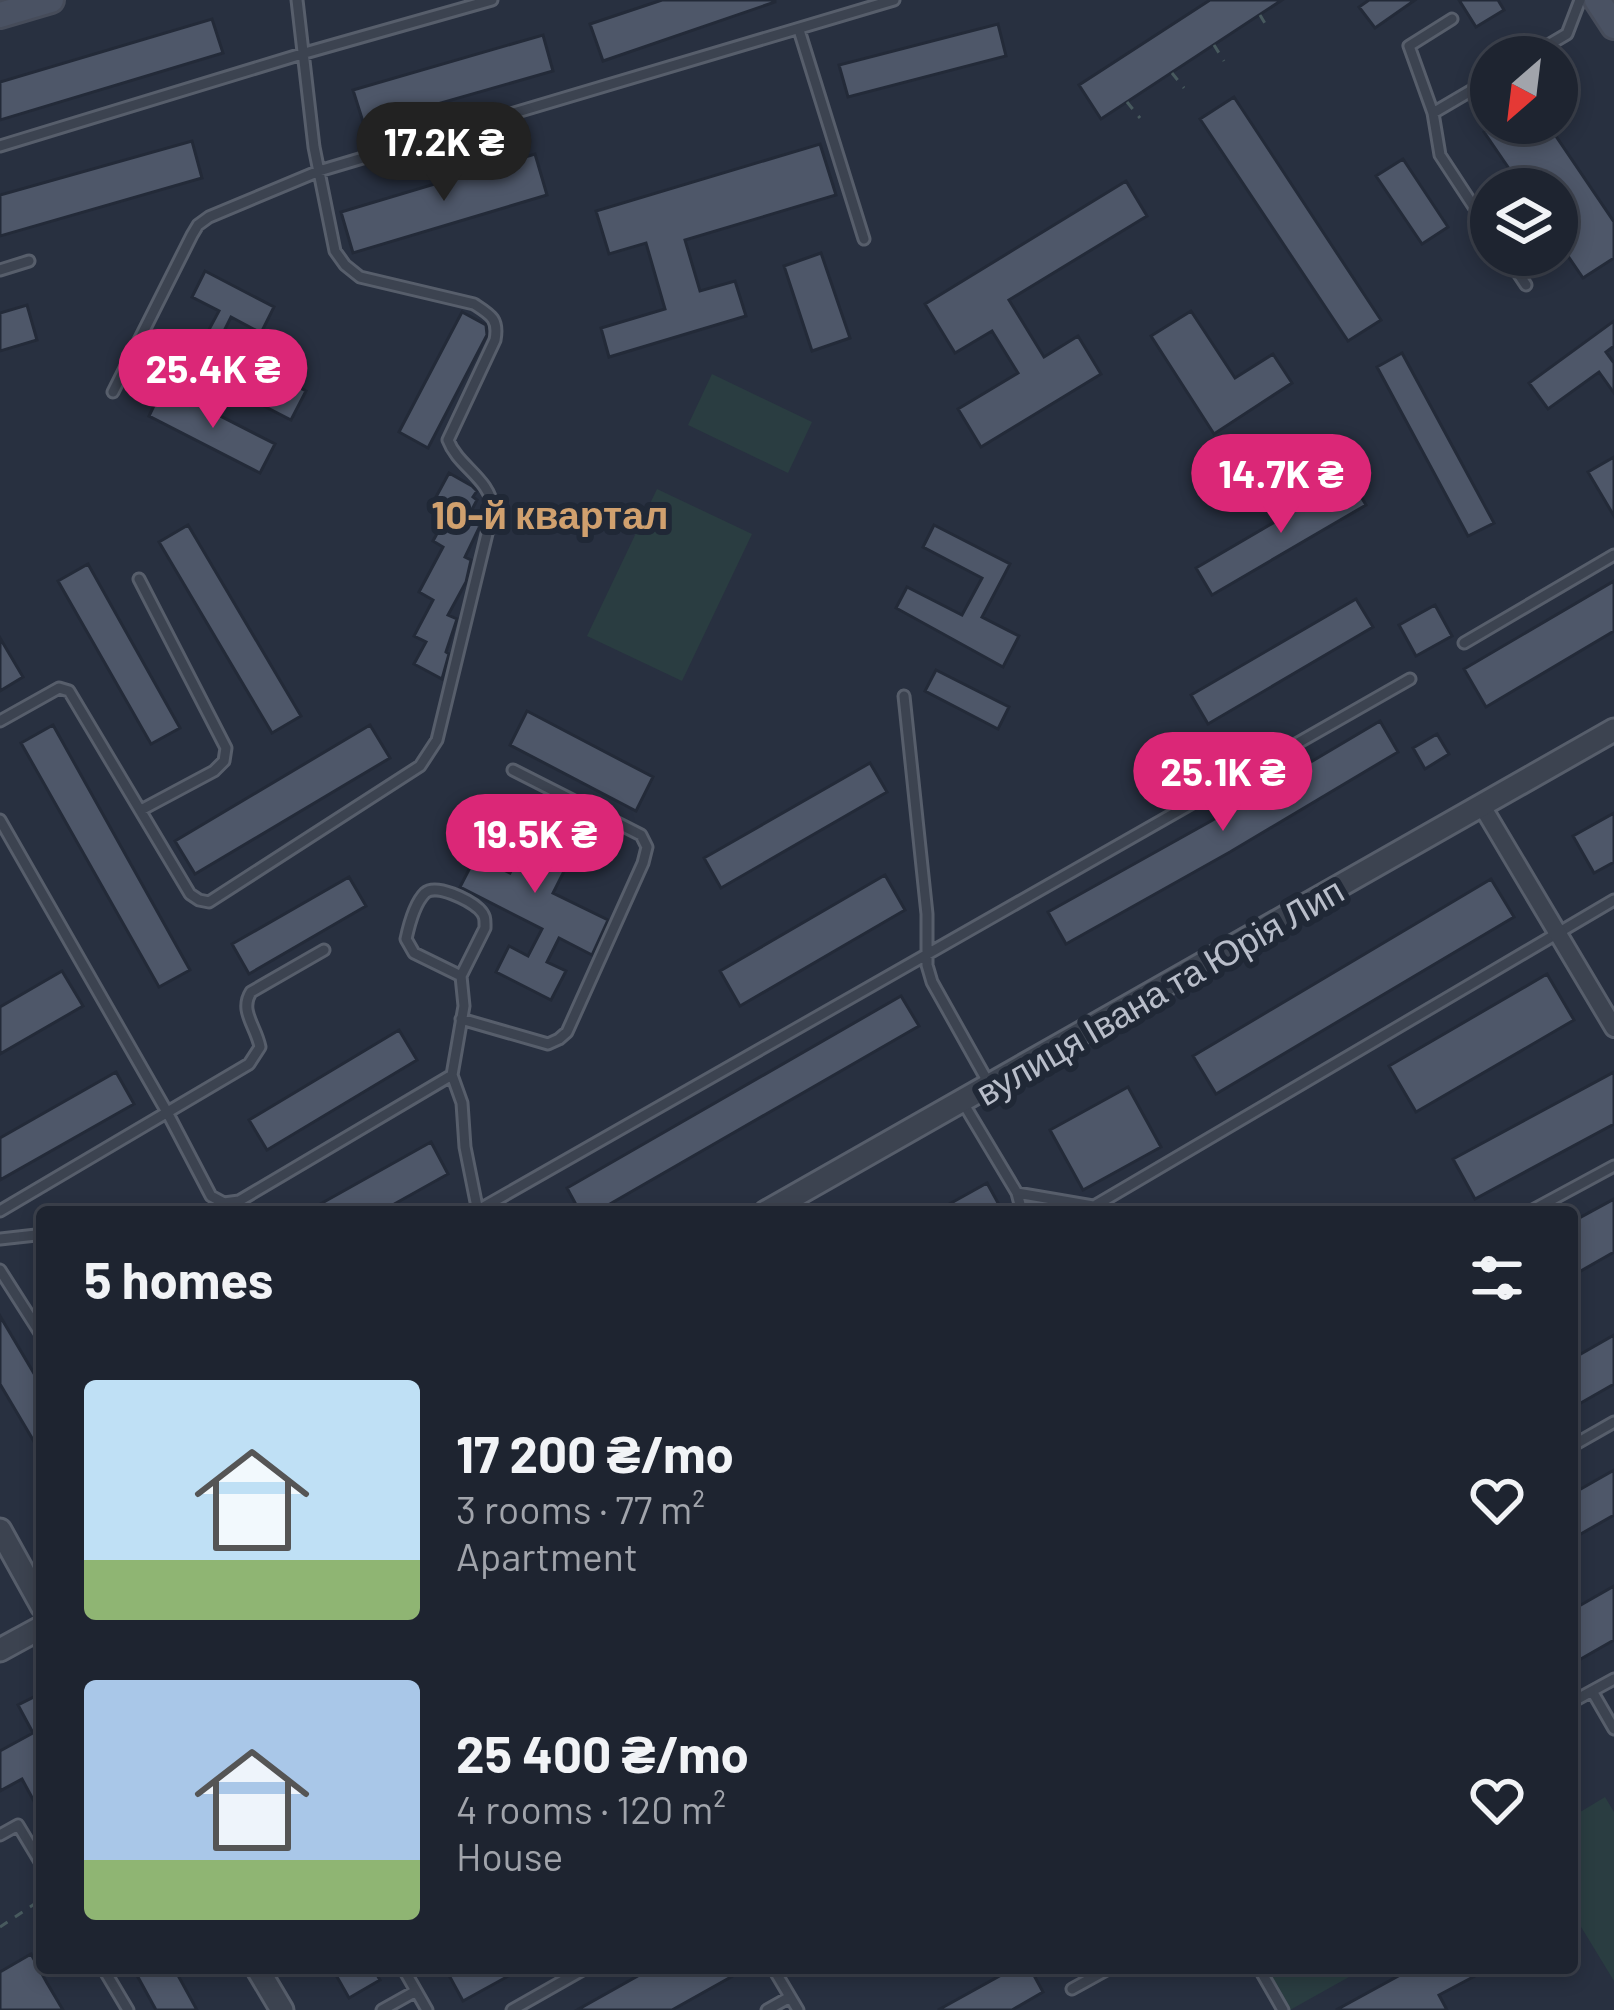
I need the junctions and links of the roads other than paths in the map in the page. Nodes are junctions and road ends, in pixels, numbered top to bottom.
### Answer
1 (51, 0) edge
2 (297, 0) edge
3 (492, 0) edge
4 (894, 0) edge
5 (1580, 0) edge
6 (1597, 0) edge
7 (0, 15) edge
8 (1452, 19) dead end
9 (1614, 26) edge
10 (799, 30) junction
11 (1564, 36) edge
12 (305, 53) junction
13 (1470, 91) edge
14 (1433, 113) junction
15 (0, 146) edge
16 (319, 171) junction
17 (1470, 200) edge
18 (864, 239) dead end
19 (29, 261) dead end
20 (0, 270) edge
21 (1520, 276) edge
22 (1526, 285) dead end
23 (113, 392) dead end
24 (1614, 555) edge
25 (140, 579) dead end
26 (1464, 644) dead end
27 (1410, 679) dead end
28 (904, 697) dead end
29 (0, 721) edge
30 (1614, 730) edge
31 (513, 770) dead end
32 (1482, 806) junction
33 (141, 810) junction
34 (0, 820) edge
35 (1614, 900) edge
36 (1559, 933) junction
37 (324, 950) dead end
38 (927, 956) junction
39 (461, 976) junction
40 (461, 1019) junction
41 (1614, 1028) edge
42 (452, 1075) junction
43 (990, 1085) junction
44 (962, 1101) junction
45 (167, 1112) junction
46 (1614, 1166) edge
47 (1017, 1193) junction
48 (1096, 1205) junction
49 (476, 1206) edge
50 (488, 1206) edge
51 (777, 1206) edge
52 (1020, 1206) edge
53 (1101, 1206) edge
54 (1540, 1206) edge
55 (0, 1211) edge
56 (36, 1235) edge
57 (0, 1238) edge
58 (0, 1270) edge
59 (36, 1327) edge
60 (1614, 1422) edge
61 (1578, 1443) edge
62 (0, 1529) edge
63 (36, 1595) edge
64 (36, 1630) edge
65 (0, 1650) edge
66 (1614, 1679) edge
67 (1592, 1691) junction
68 (1578, 1699) edge
69 (1614, 1729) edge
70 (0, 1835) edge
71 (36, 1855) edge
72 (107, 1974) edge
73 (261, 1974) edge
74 (406, 1974) edge
75 (575, 1974) edge
76 (777, 1974) edge
77 (1099, 1974) edge
78 (1262, 1974) edge
79 (1072, 1989) dead end
80 (416, 1991) junction
81 (790, 1996) junction
82 (128, 2010) edge
83 (282, 2010) edge
84 (382, 2010) edge
85 (428, 2010) edge
86 (512, 2010) edge
87 (767, 2010) edge
88 (798, 2010) edge
89 (1283, 2010) edge

1 - 7 main road
2 - 12 lane
3 - 12 lane
4 - 10 lane
5 - 11 lane
6 - 9 main road
8 - 14 lane
10 - 16 lane
10 - 18 lane
12 - 15 lane
12 - 16 lane
13 - 14 lane
14 - 17 lane
16 - 23 lane
16 - 33 lane
19 - 20 lane
21 - 22 lane
24 - 26 lane
25 - 33 lane
27 - 38 lane
28 - 38 lane
29 - 33 lane
30 - 32 street, вулиця Івана та Юрія Лип
31 - 40 lane
32 - 36 street
32 - 43 street, вулиця Івана та Юрія Лип
34 - 45 lane
35 - 36 lane
36 - 41 street
36 - 48 lane
37 - 45 lane
38 - 43 lane
38 - 50 lane
39 - 39 lane
39 - 40 lane
40 - 42 lane
42 - 45 lane
42 - 49 lane
43 - 44 street, вулиця Івана та Юрія Лип
44 - 47 lane
44 - 51 street, вулиця Івана та Юрія Лип
45 - 55 lane
46 - 54 lane
47 - 48 lane
47 - 52 lane
48 - 53 lane
56 - 57 lane
58 - 59 lane
60 - 61 lane
62 - 63 street
64 - 65 street
66 - 67 lane
67 - 68 lane
67 - 69 lane
70 - 71 lane
72 - 82 lane
73 - 83 street
74 - 80 lane
75 - 86 lane
76 - 81 lane
77 - 79 lane
78 - 89 lane
80 - 84 lane
80 - 85 lane
81 - 87 lane
81 - 88 lane

